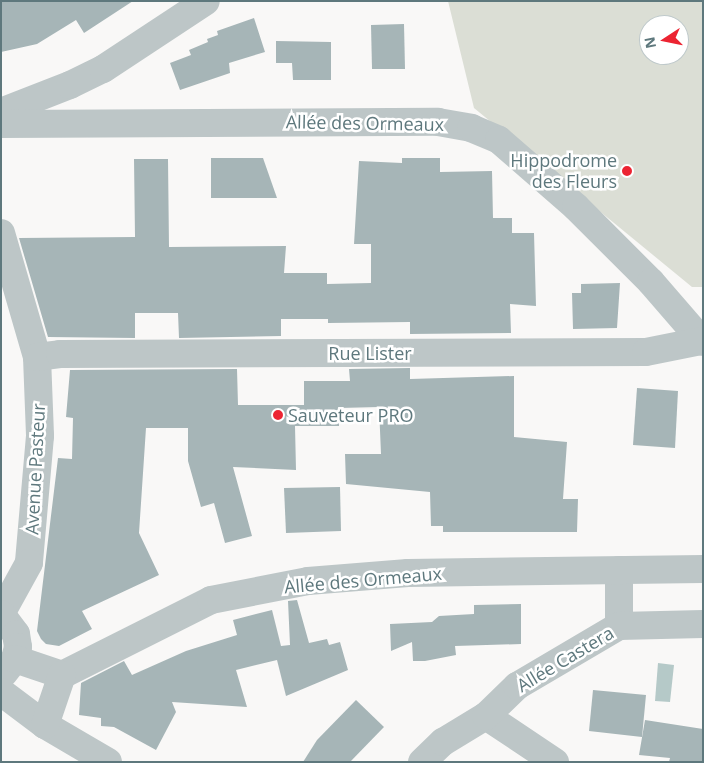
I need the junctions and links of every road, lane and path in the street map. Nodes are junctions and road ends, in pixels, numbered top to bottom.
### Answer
1 (206, 1) edge
2 (1, 112) edge
3 (1, 124) edge
4 (1, 233) edge
5 (702, 341) edge
6 (37, 357) junction
7 (703, 569) edge
8 (619, 570) junction
9 (1, 614) edge
10 (703, 624) edge
11 (619, 626) junction
12 (8, 667) edge
13 (62, 675) junction
14 (1, 692) edge
15 (486, 716) junction
16 (45, 726) junction
17 (108, 762) edge
18 (422, 762) edge
19 (555, 762) edge

1 - 2 street
3 - 5 street, Allée des Ormeaux
4 - 6 street, Avenue Pasteur
5 - 6 street, Rue Lister
6 - 9 street, Avenue Pasteur
7 - 8 street, Allée des Ormeaux
8 - 11 street
8 - 13 street, Allée des Ormeaux
9 - 12 street
10 - 11 street, Allée Castera
11 - 15 street, Allée Castera
12 - 13 street
13 - 16 street
14 - 16 street
15 - 18 street, Allée Castera
15 - 19 street
16 - 17 street

